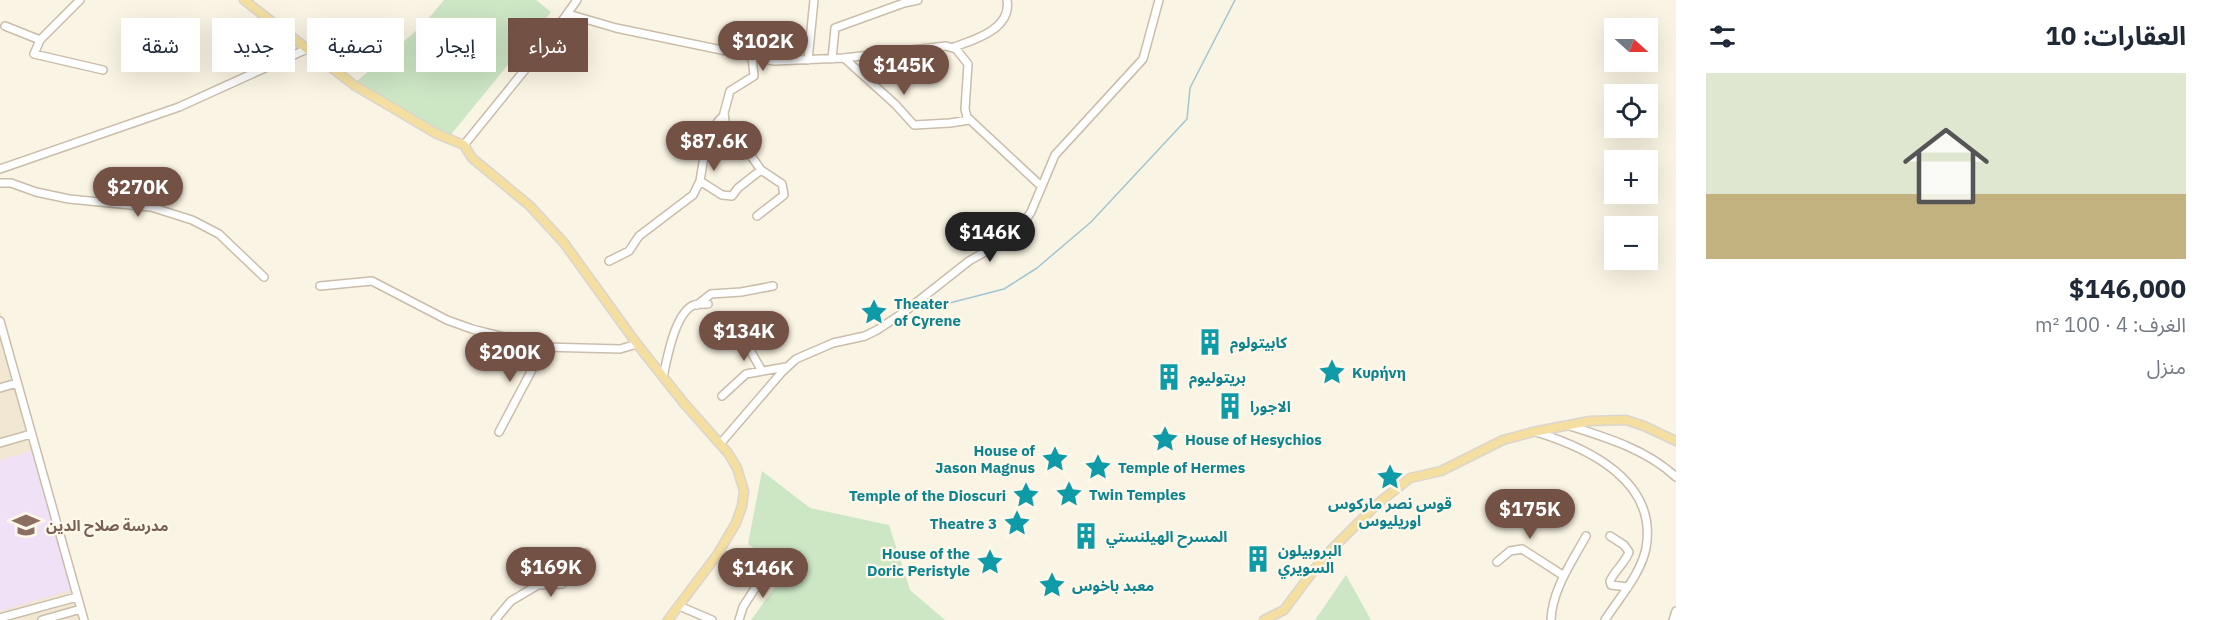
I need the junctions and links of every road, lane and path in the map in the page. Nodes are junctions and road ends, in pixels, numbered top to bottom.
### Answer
1 (80, 0) edge
2 (244, 0) edge
3 (577, 0) edge
4 (815, 0) edge
5 (918, 0) edge
6 (1007, 0) edge
7 (1159, 0) edge
8 (568, 14) junction
9 (5, 26) dead end
10 (40, 40) junction
11 (954, 47) junction
12 (307, 49) joint
13 (752, 57) junction
14 (844, 58) junction
15 (832, 59) junction
16 (808, 60) junction
17 (103, 70) dead end
18 (337, 72) edge
19 (724, 115) junction
20 (969, 120) junction
21 (464, 145) junction
22 (0, 169) edge
23 (761, 170) junction
24 (700, 181) junction
25 (0, 183) edge
26 (1041, 186) junction
27 (756, 216) dead end
28 (609, 261) dead end
29 (264, 277) dead end
30 (773, 285) dead end
31 (320, 286) dead end
32 (708, 304) dead end
33 (697, 305) junction
34 (0, 321) edge
35 (732, 326) dead end
36 (637, 344) junction
37 (544, 347) junction
38 (786, 367) junction
39 (762, 371) junction
40 (663, 377) junction
41 (17, 383) junction
42 (0, 388) edge
43 (722, 396) dead end
44 (1567, 425) junction
45 (499, 432) dead end
46 (1533, 432) junction
47 (31, 434) junction
48 (1676, 441) edge
49 (0, 443) edge
50 (720, 444) junction
51 (1676, 477) edge
52 (1586, 536) dead end
53 (1610, 536) dead end
54 (586, 553) dead end
55 (1497, 562) dead end
56 (768, 568) dead end
57 (1564, 576) junction
58 (1628, 587) junction
59 (77, 597) junction
60 (678, 606) junction
61 (81, 609) junction
62 (1284, 610) junction
63 (1676, 611) edge
64 (0, 618) edge
65 (42, 620) edge
66 (84, 620) edge
67 (495, 620) edge
68 (668, 620) edge
69 (712, 620) edge
70 (739, 620) edge
71 (1264, 620) edge
72 (1279, 620) edge
73 (1551, 620) edge
74 (1605, 620) edge
75 (1673, 620) edge

1 - 10 street
2 - 12 main road
3 - 8 street
4 - 16 street
5 - 15 street
6 - 11 street
7 - 26 street
8 - 13 street
8 - 21 street
9 - 10 street
10 - 17 street
11 - 14 street
11 - 20 street
12 - 22 street
13 - 16 street
13 - 19 street
14 - 15 street
14 - 20 street
15 - 16 street
18 - 21 main road
19 - 23 street
19 - 24 street
20 - 26 street
21 - 36 main road
23 - 24 street
23 - 27 street
24 - 28 street
25 - 29 street
26 - 38 street
30 - 33 street
31 - 37 street
32 - 33 street
33 - 40 street
34 - 41 street
35 - 39 street
36 - 37 street
36 - 40 main road
37 - 45 street
38 - 39 street
38 - 50 street
39 - 43 street
40 - 50 main road
41 - 42 street
41 - 47 street
44 - 46 main road
44 - 48 main road
44 - 51 street
46 - 58 street
46 - 62 main road
47 - 49 street
47 - 59 street
50 - 60 main road
52 - 57 street
53 - 58 street
54 - 67 street
55 - 57 street
56 - 70 street
57 - 73 street
58 - 74 street
59 - 61 street
59 - 64 street
60 - 68 main road
60 - 69 street
61 - 65 street
61 - 66 street
62 - 71 main road
62 - 72 street
63 - 75 street

